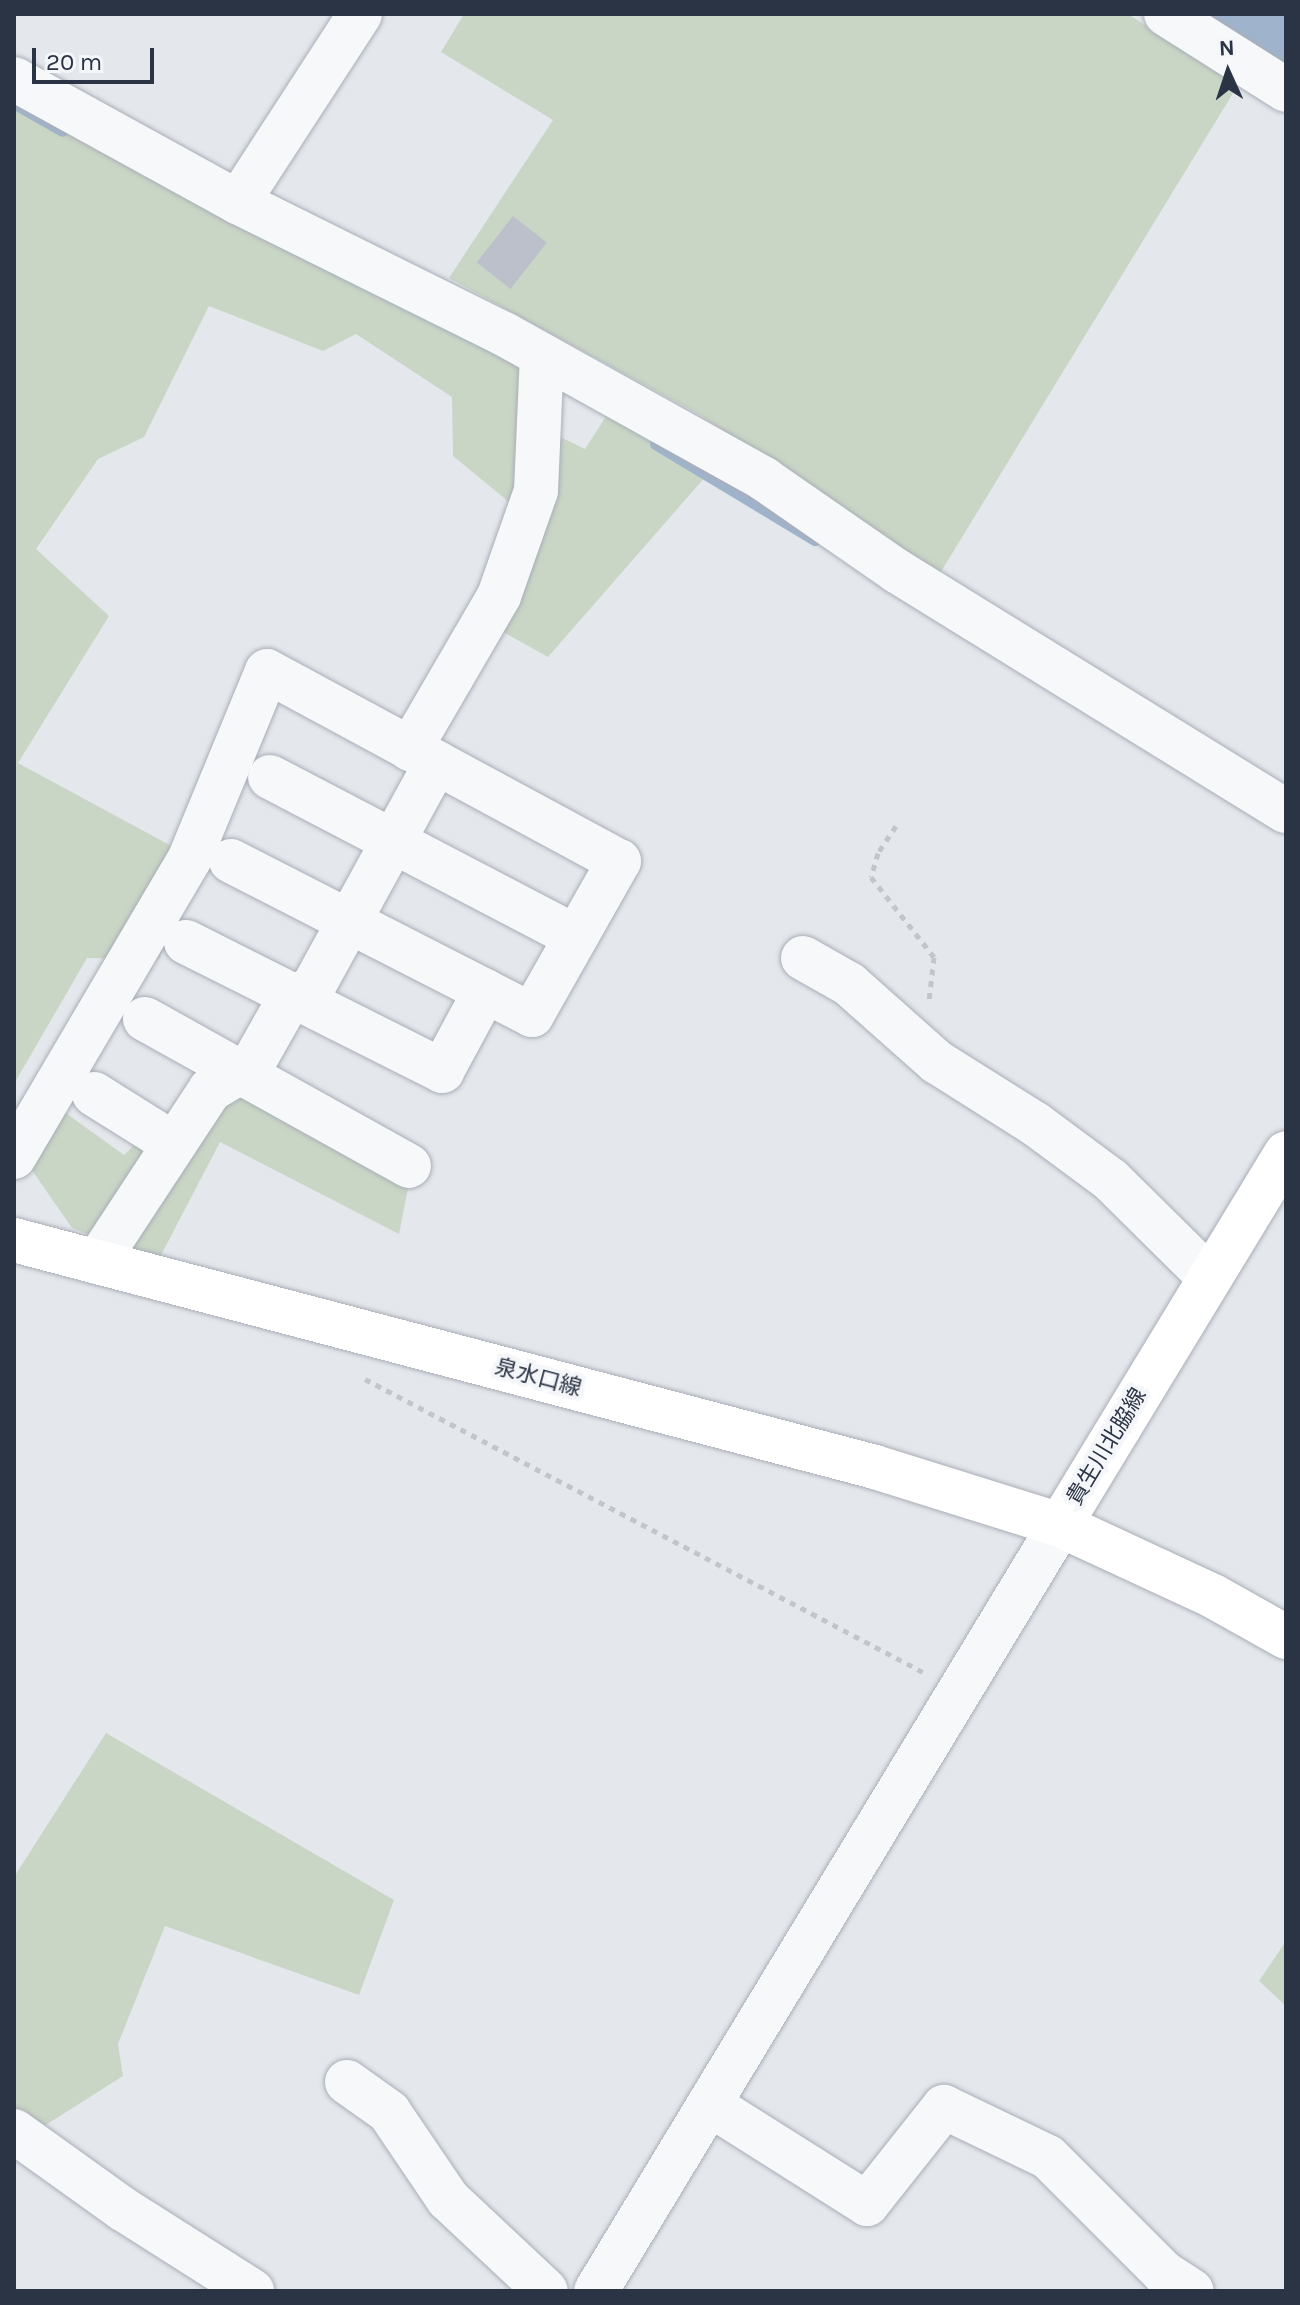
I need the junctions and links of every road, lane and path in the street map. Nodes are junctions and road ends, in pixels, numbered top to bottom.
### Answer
1 (360, 14) edge
2 (1166, 14) edge
3 (14, 79) edge
4 (1286, 90) edge
5 (238, 202) junction
6 (542, 355) junction
7 (423, 756) junction
8 (270, 777) dead end
9 (1286, 811) edge
10 (896, 826) dead end
11 (393, 841) junction
12 (231, 861) dead end
13 (349, 921) junction
14 (576, 937) junction
15 (186, 942) dead end
16 (803, 958) dead end
17 (485, 991) junction
18 (297, 998) junction
19 (145, 1019) dead end
20 (917, 1044) junction
21 (240, 1072) junction
22 (94, 1094) dead end
23 (174, 1144) junction
24 (1286, 1153) edge
25 (14, 1157) edge
26 (409, 1166) dead end
27 (14, 1240) edge
28 (97, 1262) junction
29 (1210, 1278) junction
30 (361, 1377) dead end
31 (1060, 1525) junction
32 (1286, 1637) edge
33 (959, 1691) junction
34 (347, 2082) dead end
35 (709, 2104) junction
36 (14, 2131) edge
37 (252, 2291) edge
38 (546, 2291) edge
39 (596, 2291) edge
40 (1192, 2291) edge

1 - 5 street
2 - 4 street
3 - 5 street
5 - 6 street
6 - 7 street
6 - 9 street
7 - 11 street
7 - 14 street
7 - 25 street
8 - 11 street
10 - 20 path
11 - 13 street
11 - 14 street
12 - 13 street
13 - 17 street
13 - 18 street
14 - 17 street
15 - 18 street
16 - 20 street
17 - 18 street
18 - 21 street
19 - 21 street
20 - 29 street
21 - 23 street
21 - 26 street
22 - 23 street
23 - 28 street
24 - 29 main road, 貴生川北脇線
27 - 28 main road, 泉水口線
28 - 31 main road, 泉水口線
29 - 31 main road, 貴生川北脇線
30 - 33 path
31 - 32 main road, 貴生川北脇線
31 - 33 street
33 - 35 street
34 - 38 street
35 - 39 street
35 - 40 street
36 - 37 street

